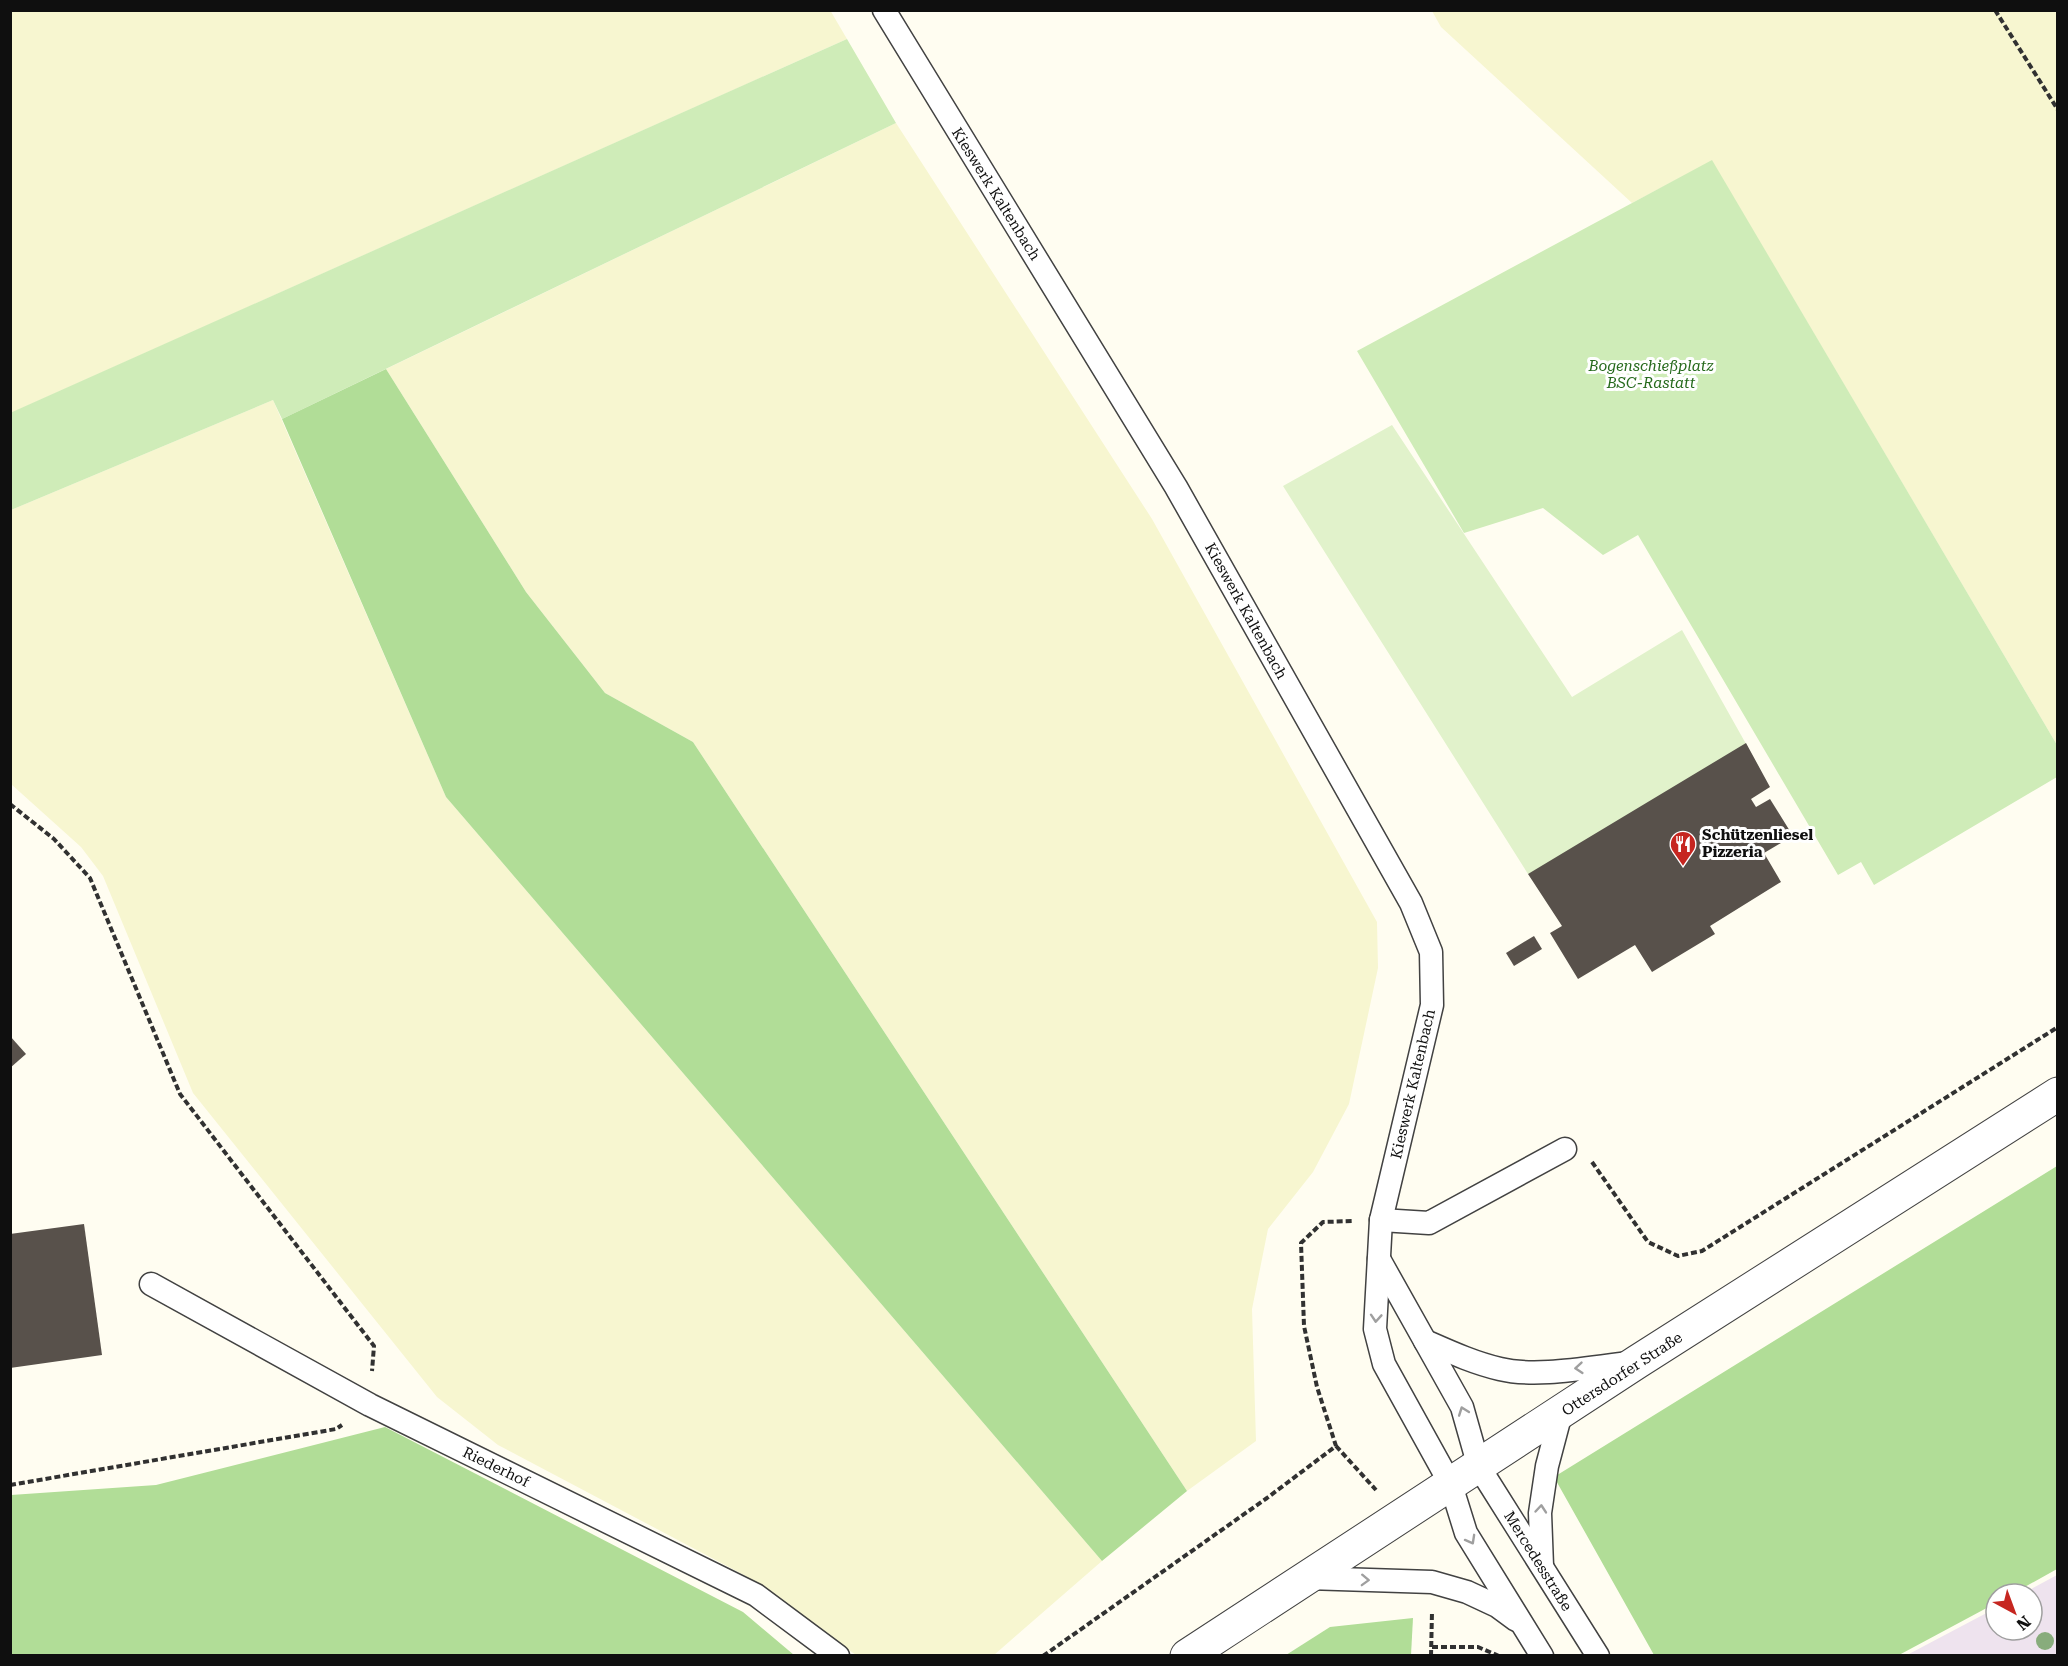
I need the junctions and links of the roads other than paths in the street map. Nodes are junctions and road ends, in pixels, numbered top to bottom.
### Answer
1 (884, 10) edge
2 (2058, 1094) edge
3 (1565, 1149) road end
4 (1381, 1220) junction
5 (1379, 1259) junction
6 (150, 1284) dead end
7 (1425, 1341) junction
8 (1637, 1362) junction
9 (1561, 1413) junction
10 (1479, 1467) junction
11 (1451, 1485) junction
12 (1542, 1568) junction
13 (1306, 1578) junction
14 (1522, 1624) junction
15 (838, 1656) edge
16 (1187, 1656) edge
17 (1542, 1656) edge
18 (1598, 1656) edge

1 - 4 lane, Kieswerk Kaltenbach
2 - 8 street, Ottersdorfer Straße
3 - 4 lane
4 - 5 lane, Kieswerk Kaltenbach
5 - 7 lane
5 -> 11 lane, Kieswerk Kaltenbach
6 - 15 lane, Riederhof
8 -> 7 lane
10 -> 7 lane
8 - 9 street, Ottersdorfer Straße
9 - 10 street, Ottersdorfer Straße
12 -> 9 lane
10 - 11 street, Ottersdorfer Straße
10 - 12 lane, Mercedesstraße
11 - 13 street, Ottersdorfer Straße
11 -> 14 lane
12 - 18 lane, Mercedesstraße
13 -> 14 lane
13 - 16 street, Ottersdorfer Straße
14 - 17 lane

